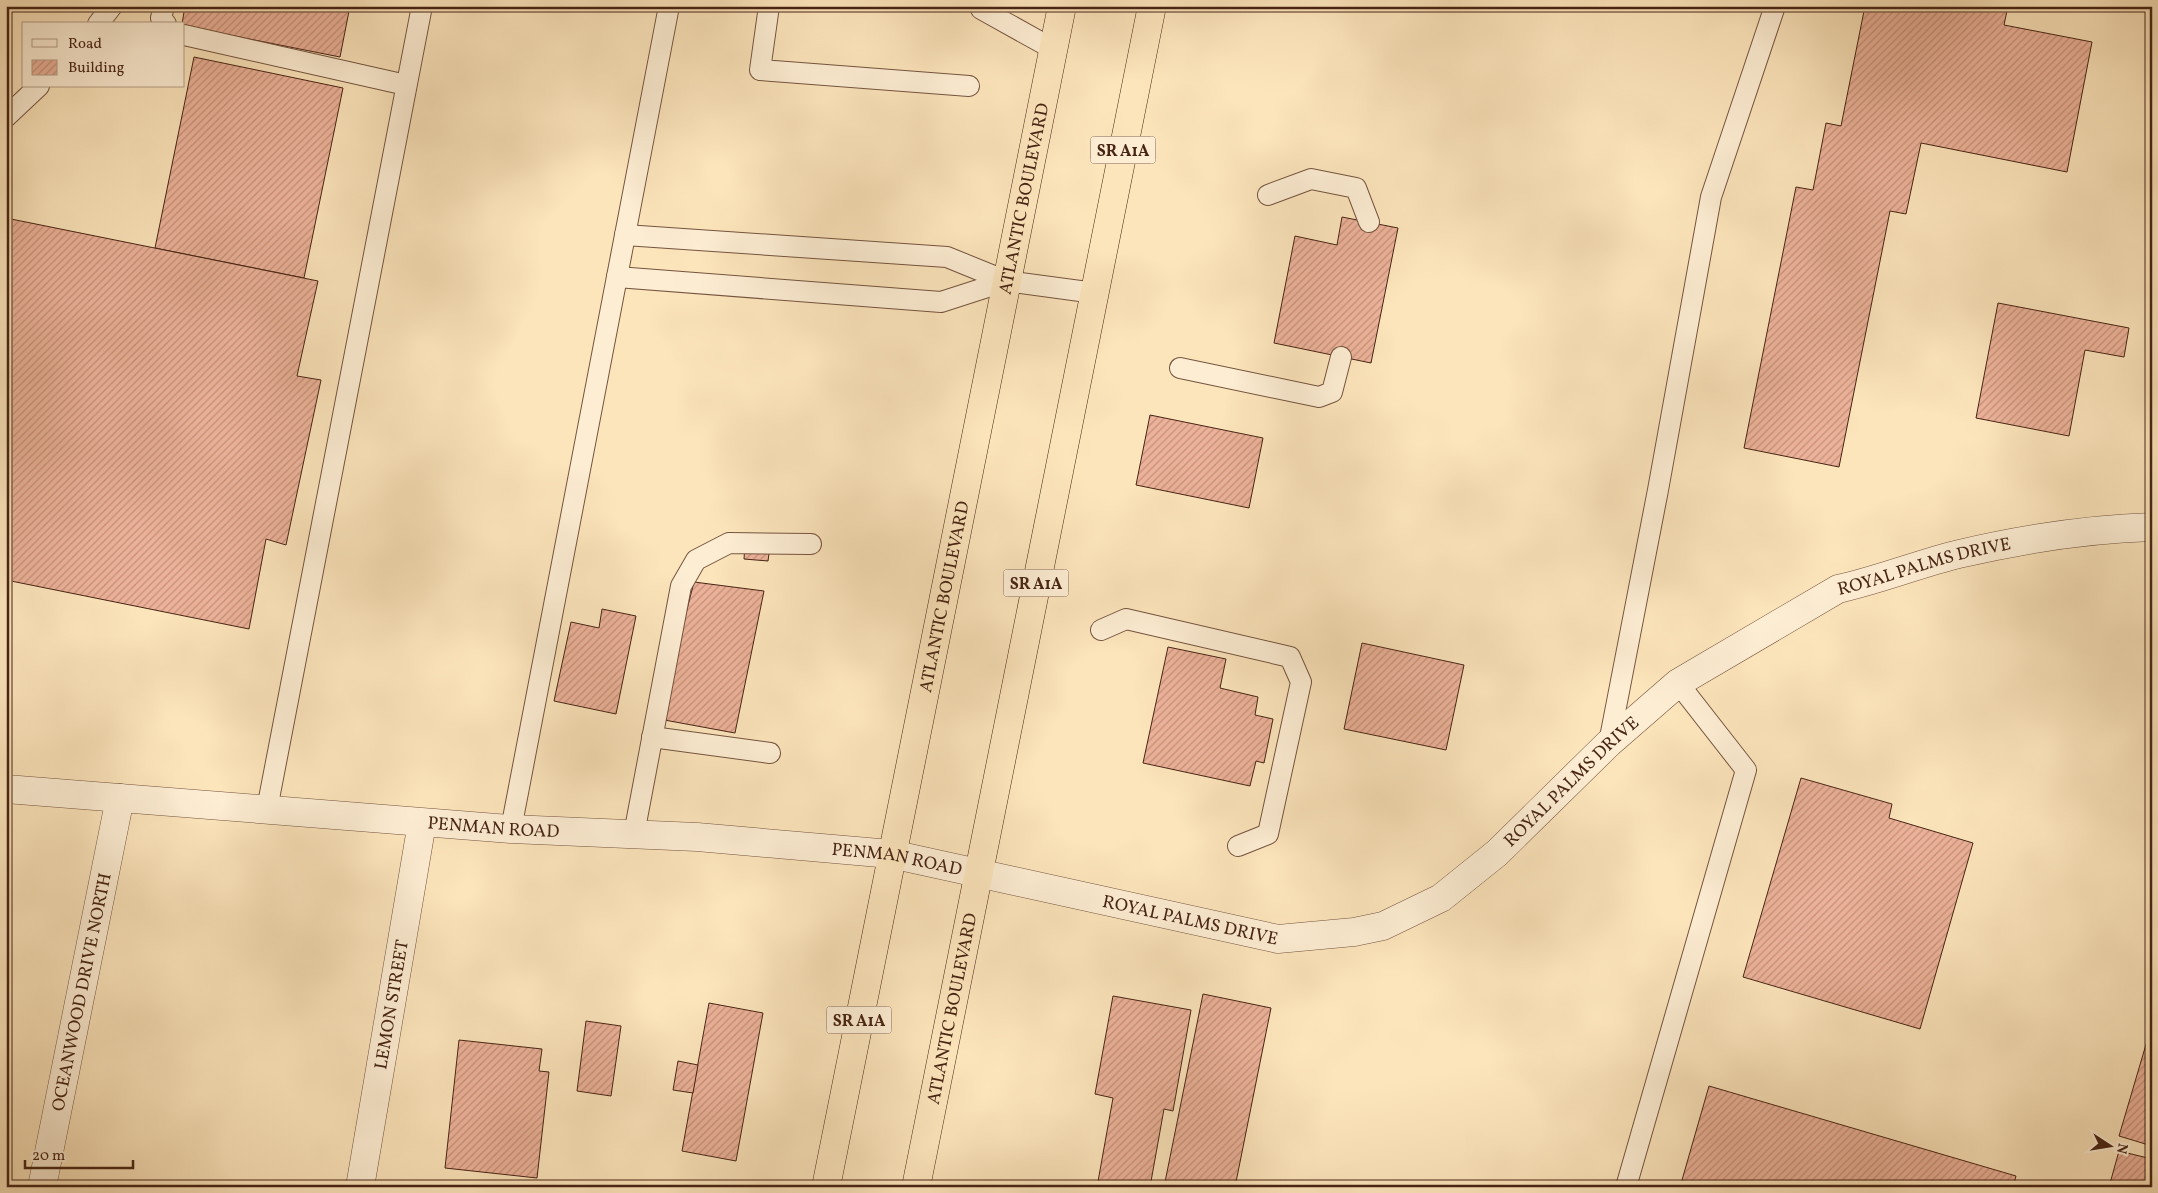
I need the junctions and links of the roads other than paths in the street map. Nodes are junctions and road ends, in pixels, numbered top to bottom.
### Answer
1 (112, 6) edge
2 (164, 6) edge
3 (422, 6) edge
4 (669, 6) edge
5 (769, 6) edge
6 (1062, 6) edge
7 (1152, 6) edge
8 (1775, 6) edge
9 (982, 8) edge
10 (100, 22) edge
11 (165, 22) edge
12 (185, 36) edge
13 (1053, 49) junction
14 (406, 85) junction
15 (969, 86) dead end
16 (37, 88) edge
17 (6, 117) edge
18 (1268, 195) dead end
19 (1368, 222) dead end
20 (625, 235) junction
21 (616, 277) junction
22 (1006, 281) junction
23 (1095, 293) junction
24 (1341, 357) dead end
25 (1180, 368) dead end
26 (2152, 527) edge
27 (811, 544) dead end
28 (1101, 630) dead end
29 (1678, 683) junction
30 (652, 737) junction
31 (1609, 743) junction
32 (770, 753) dead end
33 (6, 789) edge
34 (120, 798) junction
35 (267, 809) junction
36 (422, 823) junction
37 (511, 829) junction
38 (634, 834) junction
39 (1238, 846) dead end
40 (891, 854) junction
41 (978, 873) junction
42 (42, 1187) edge
43 (360, 1187) edge
44 (826, 1187) edge
45 (916, 1187) edge
46 (1626, 1187) edge

1 - 10 lane
2 - 11 lane
3 - 14 lane
4 - 20 lane
5 - 15 lane
6 - 13 highway, ATLANTIC BOULEVARD / SR A1A
7 - 23 highway, ATLANTIC BOULEVARD / SR A1A
8 - 31 lane
9 - 13 lane
12 - 14 lane
13 - 22 highway, ATLANTIC BOULEVARD / SR A1A
14 - 35 lane
16 - 17 lane
18 - 19 lane
20 - 21 lane
20 - 22 lane
21 - 22 lane
21 - 37 lane
22 - 23 lane
22 - 40 highway, ATLANTIC BOULEVARD / SR A1A
23 - 41 highway, ATLANTIC BOULEVARD / SR A1A
24 - 25 lane
26 - 29 street, ROYAL PALMS DRIVE
27 - 30 lane
28 - 39 lane
29 - 31 street, ROYAL PALMS DRIVE
29 - 46 lane
30 - 32 lane
30 - 38 lane
31 - 41 street, ROYAL PALMS DRIVE
33 - 34 street, PENMAN ROAD
34 - 35 street, PENMAN ROAD
34 - 42 street, OCEANWOOD DRIVE NORTH
35 - 36 street, PENMAN ROAD
36 - 37 street, PENMAN ROAD
36 - 43 street, LEMON STREET
37 - 38 street, PENMAN ROAD
38 - 40 street, PENMAN ROAD
40 - 41 street, PENMAN ROAD
40 - 44 highway, ATLANTIC BOULEVARD / SR A1A
41 - 45 highway, ATLANTIC BOULEVARD / SR A1A

